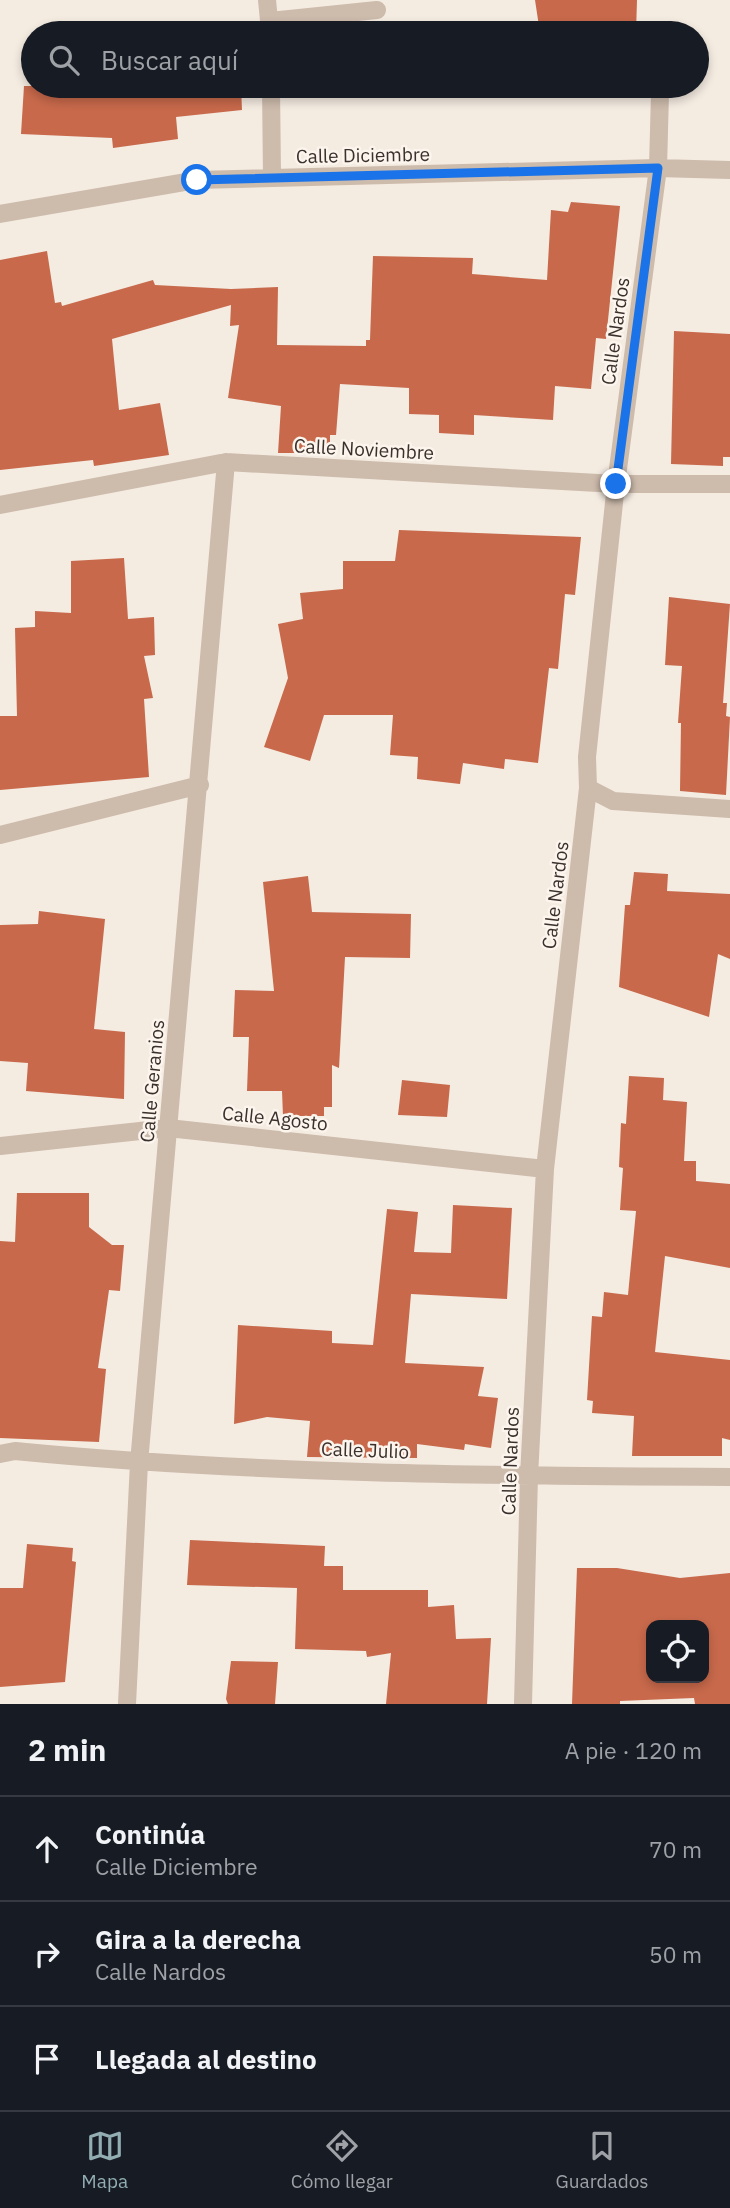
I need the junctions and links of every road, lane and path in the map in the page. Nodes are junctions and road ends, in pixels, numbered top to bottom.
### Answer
1 (267, 0) edge
2 (377, 10) dead end
3 (269, 21) edge
4 (308, 21) edge
5 (271, 98) edge
6 (660, 98) edge
7 (658, 168) junction
8 (730, 170) edge
9 (272, 178) junction
10 (0, 214) edge
11 (226, 462) junction
12 (616, 484) junction
13 (730, 484) edge
14 (0, 505) edge
15 (200, 785) junction
16 (588, 788) junction
17 (730, 809) edge
18 (0, 835) edge
19 (168, 1128) junction
20 (0, 1146) edge
21 (545, 1169) junction
22 (0, 1454) edge
23 (139, 1463) junction
24 (529, 1476) junction
25 (730, 1477) edge
26 (127, 1704) edge
27 (523, 1704) edge

1 - 3 street
2 - 4 street
5 - 9 street
6 - 7 street, Calle Nardos
7 - 8 street, Calle Diciembre
7 - 9 street, Calle Diciembre
7 - 12 street, Calle Nardos
9 - 10 street, Calle Diciembre
11 - 12 street, Calle Noviembre
11 - 14 street, Calle Noviembre
11 - 15 street, Calle Geranios
12 - 13 street, Calle Noviembre
12 - 16 street, Calle Nardos
15 - 18 street
15 - 19 street, Calle Geranios
16 - 17 street
16 - 21 street, Calle Nardos
19 - 20 street, Calle Agosto
19 - 21 street, Calle Agosto
19 - 23 street, Calle Geranios
21 - 24 street, Calle Nardos
22 - 23 street, Calle Julio
23 - 24 street, Calle Julio
23 - 26 street, Calle Geranios
24 - 25 street, Calle Julio
24 - 27 street, Calle Nardos

